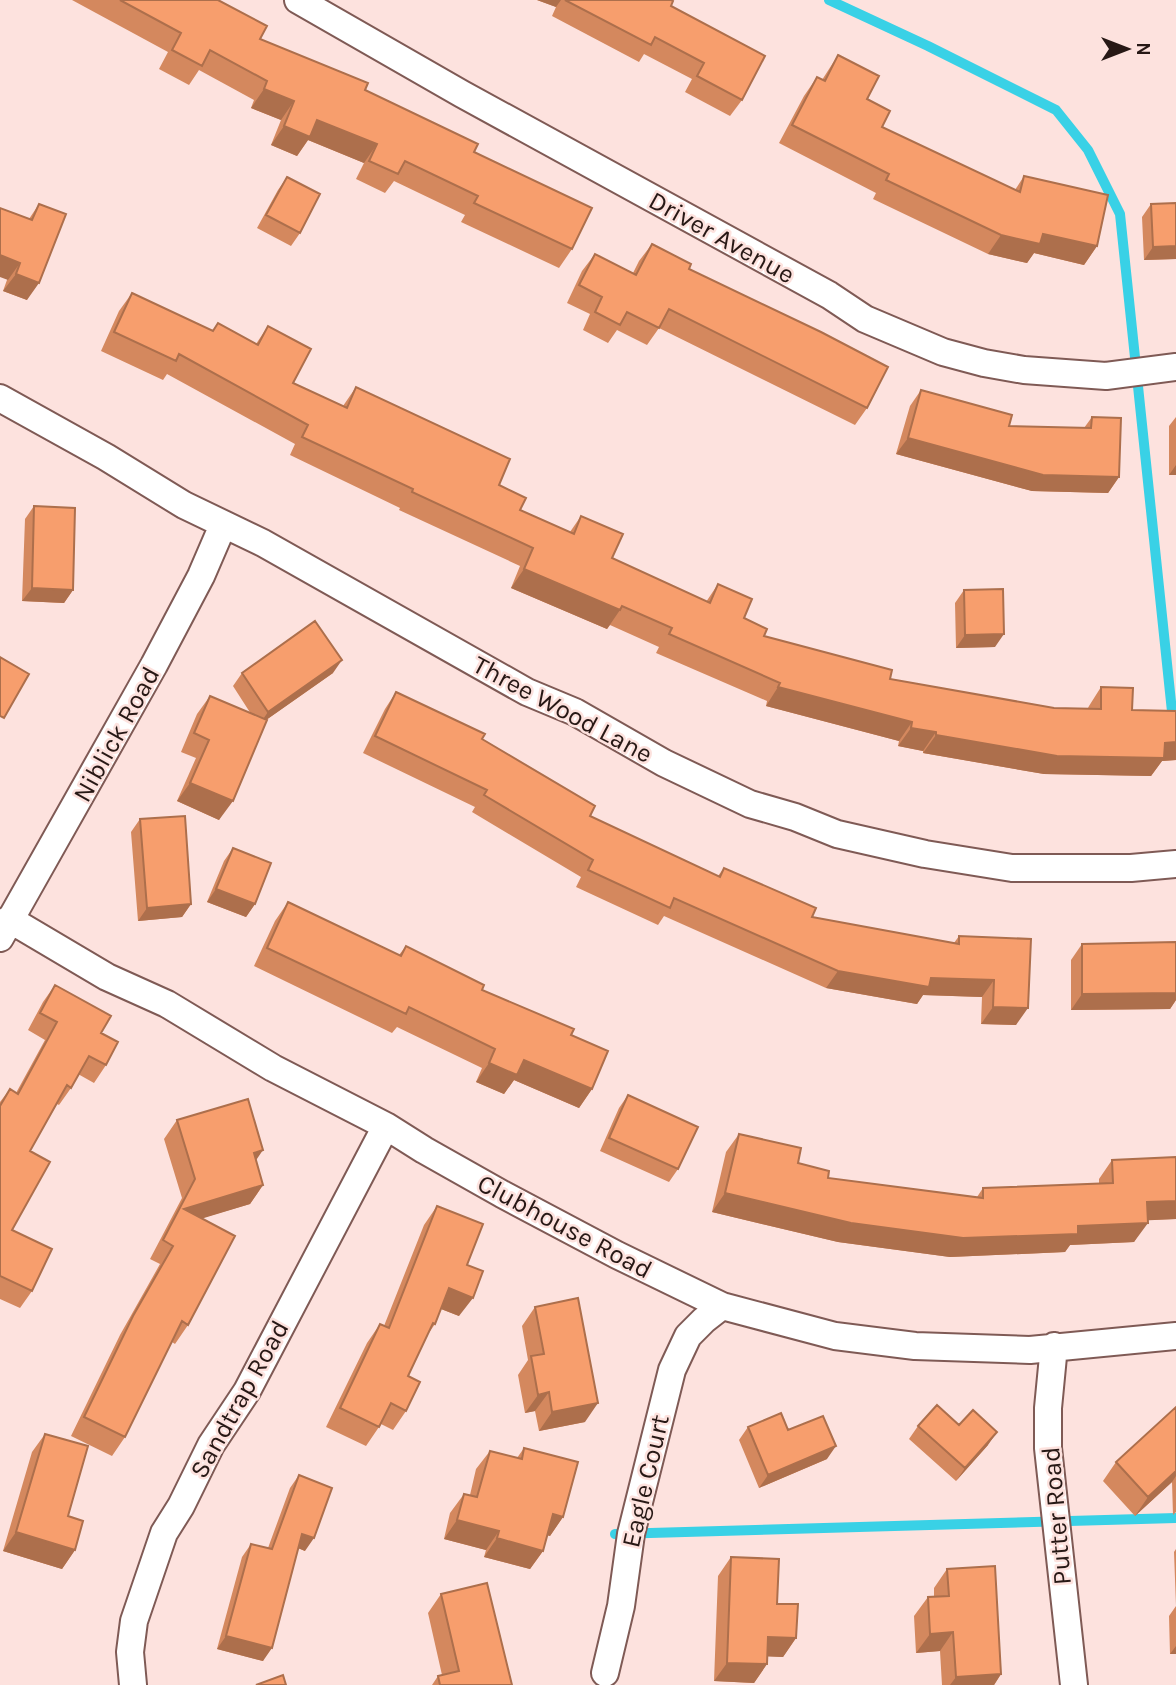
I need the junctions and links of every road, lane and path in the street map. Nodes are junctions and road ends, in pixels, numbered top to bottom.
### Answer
1 (298, 0) edge
2 (1176, 367) edge
3 (0, 398) edge
4 (223, 525) junction
5 (1176, 864) edge
6 (5, 928) edge
7 (386, 1126) junction
8 (722, 1306) junction
9 (1176, 1336) edge
10 (1054, 1346) junction
11 (605, 1674) dead end
12 (133, 1685) edge
13 (1074, 1685) edge

1 - 2 street, Driver Avenue
3 - 4 street, Three Wood Lane
4 - 5 street, Three Wood Lane
4 - 6 street, Niblick Road
6 - 7 street, Clubhouse Road
7 - 8 street, Clubhouse Road
7 - 12 street, Sandtrap Road
8 - 10 street, Clubhouse Road
8 - 11 street, Eagle Court
9 - 10 street, Clubhouse Road
10 - 13 street, Putter Road

